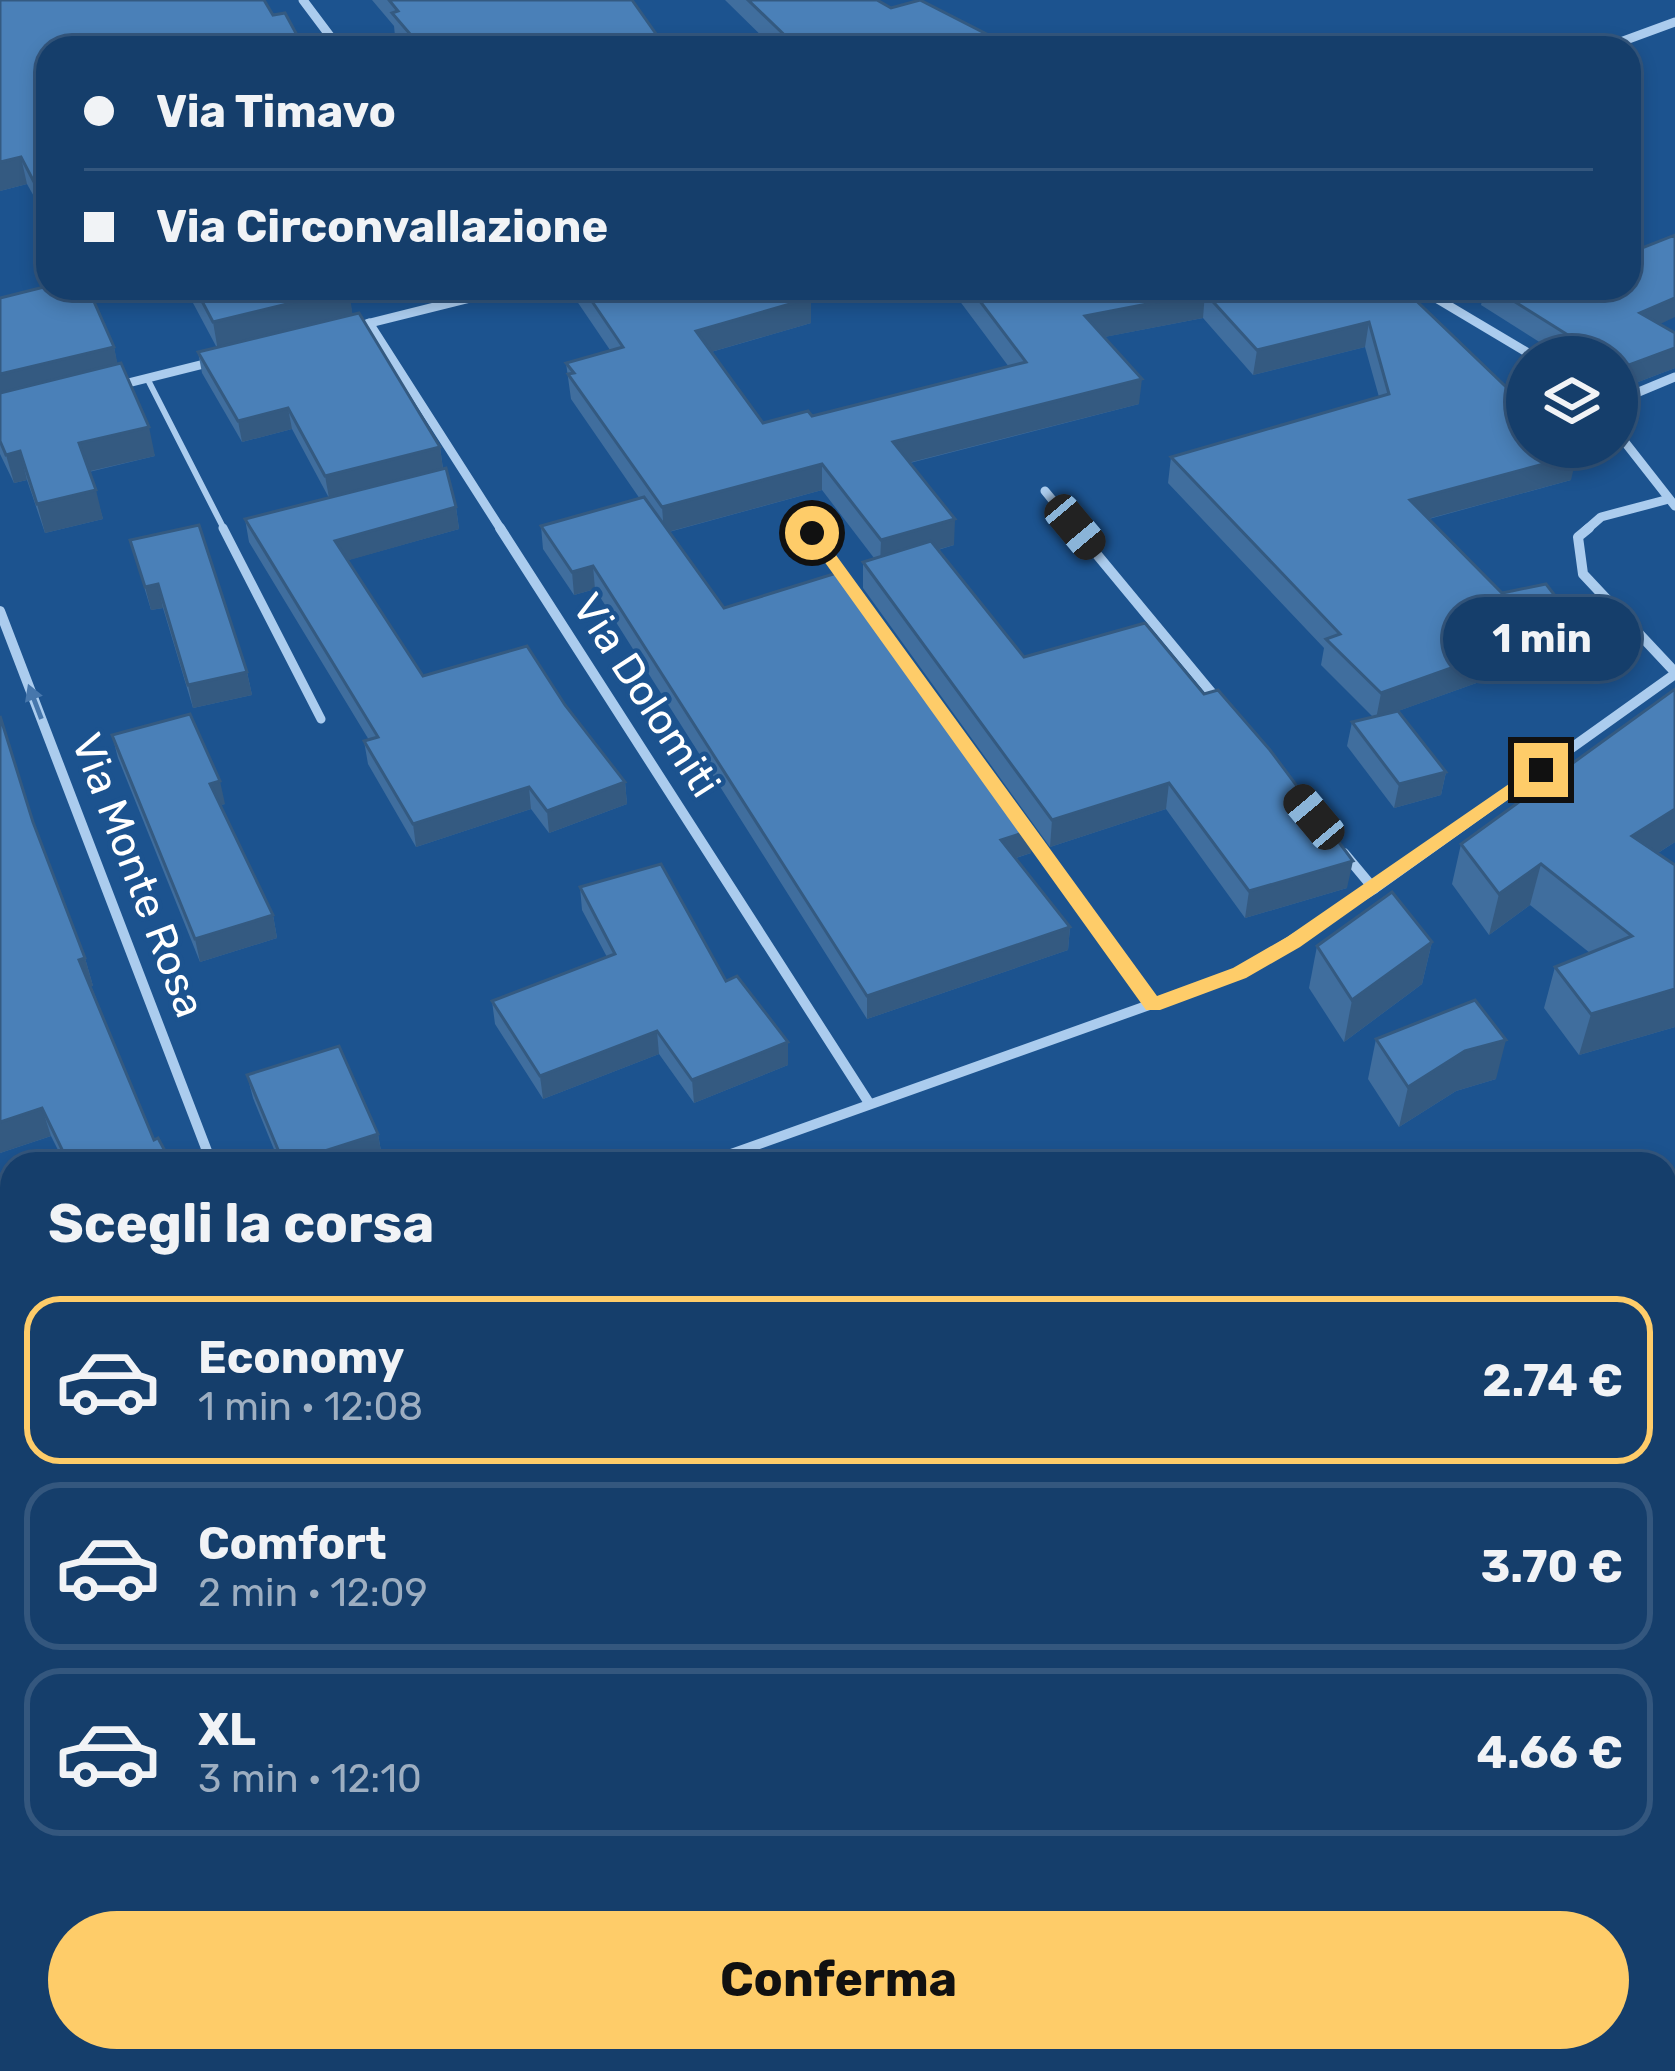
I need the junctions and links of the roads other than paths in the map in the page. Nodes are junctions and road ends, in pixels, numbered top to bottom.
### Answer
1 (303, 0) edge
2 (1675, 22) edge
3 (330, 36) edge
4 (1637, 36) edge
5 (462, 300) edge
6 (1439, 300) edge
7 (369, 323) junction
8 (347, 329) edge
9 (1506, 340) edge
10 (236, 356) edge
11 (1675, 377) edge
12 (147, 379) junction
13 (105, 388) edge
14 (1638, 392) edge
15 (1638, 459) edge
16 (1045, 491) dead end
17 (1672, 503) edge
18 (812, 533) dead end
19 (852, 589) edge
20 (0, 611) edge
21 (1675, 673) edge
22 (1224, 708) edge
23 (321, 719) dead end
24 (1016, 816) edge
25 (1329, 835) edge
26 (1374, 889) junction
27 (1153, 1005) junction
28 (869, 1103) junction
29 (207, 1152) edge
30 (736, 1152) edge

1 - 3 street
2 - 4 street
5 - 7 street
6 - 9 street
7 - 8 street
7 - 28 street, Via Dolomiti
10 - 12 street
11 - 14 street
12 - 13 street
12 - 23 lane
15 - 17 street
16 - 22 street
17 - 21 street
18 - 19 street
29 -> 20 street, Via Monte Rosa
21 - 26 street
24 - 27 street
25 - 26 street
26 - 27 street
27 - 28 street
28 - 30 street

